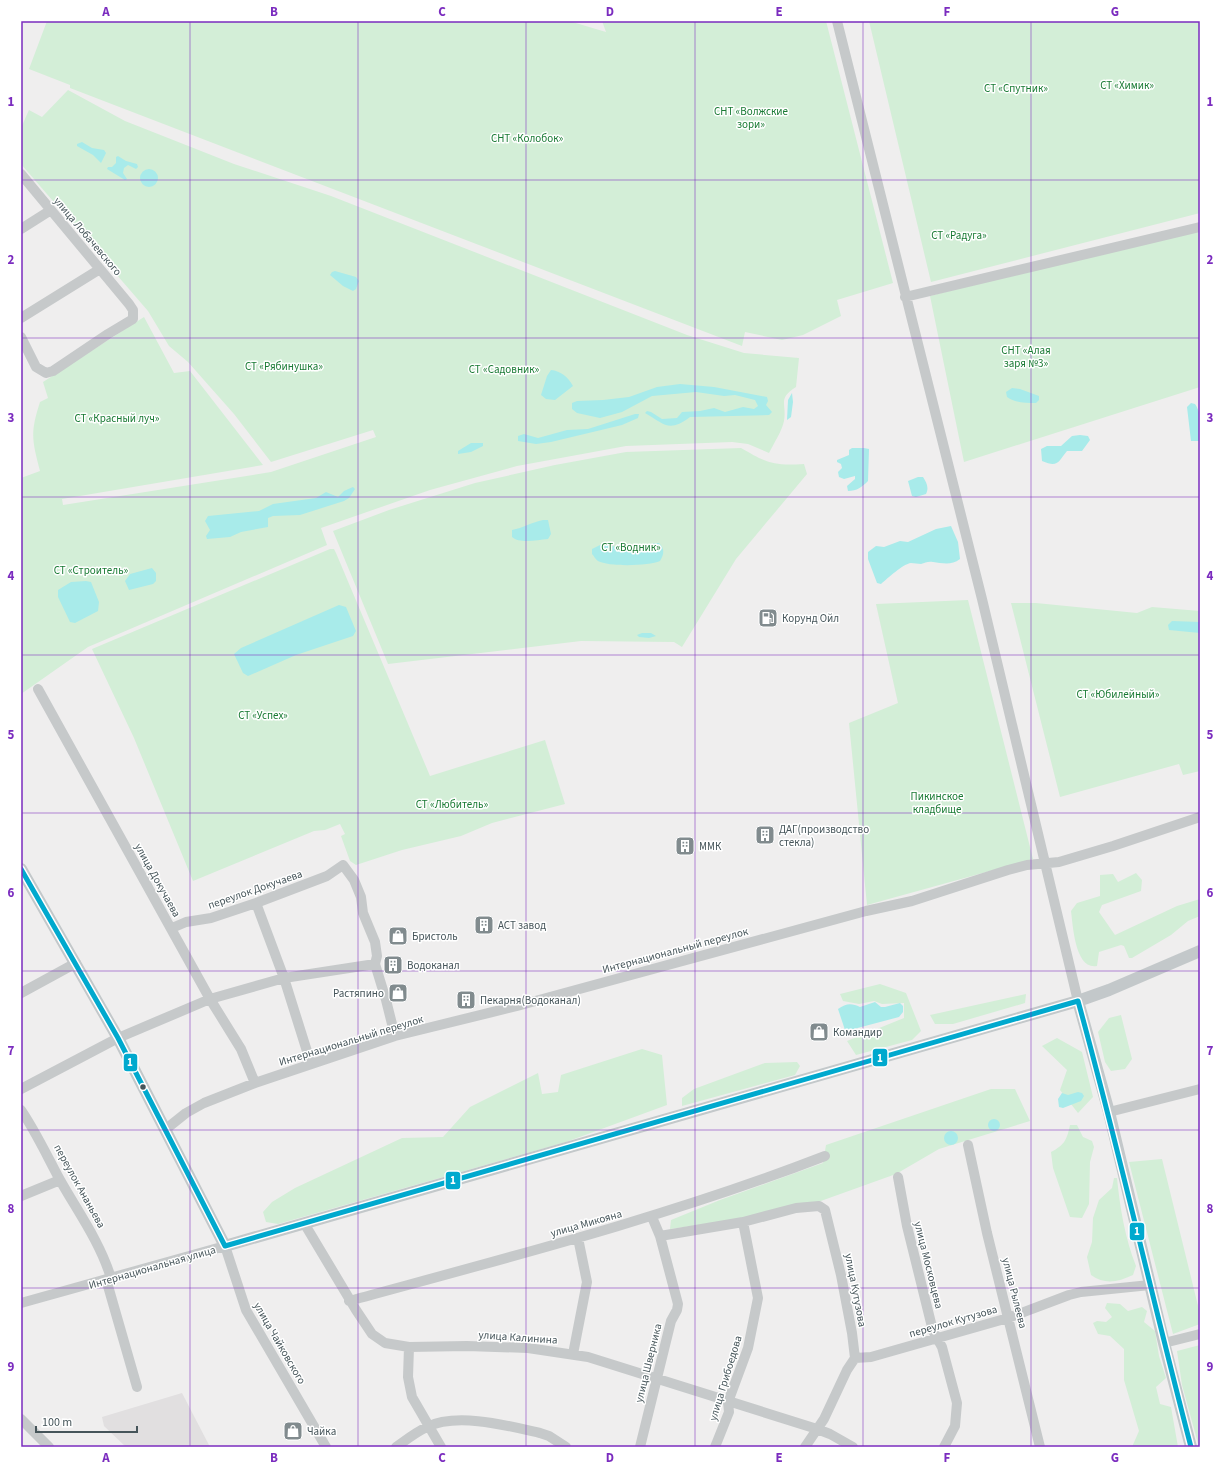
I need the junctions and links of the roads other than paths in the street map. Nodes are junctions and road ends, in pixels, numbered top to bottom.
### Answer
1 (837, 21) edge
2 (21, 174) edge
3 (51, 210) junction
4 (1200, 227) edge
5 (21, 229) edge
6 (100, 270) junction
7 (905, 297) junction
8 (21, 318) edge
9 (21, 337) edge
10 (38, 689) dead end
11 (1200, 817) edge
12 (1045, 864) junction
13 (21, 869) edge
14 (26, 886) edge
15 (256, 903) junction
16 (172, 928) junction
17 (1200, 951) edge
18 (76, 963) junction
19 (375, 964) junction
20 (284, 978) junction
21 (21, 993) edge
22 (210, 999) junction
23 (1078, 1001) junction
24 (395, 1036) junction
25 (118, 1038) junction
26 (311, 1064) junction
27 (255, 1083) junction
28 (21, 1088) edge
29 (1200, 1089) edge
30 (21, 1110) edge
31 (1109, 1112) junction
32 (166, 1129) junction
33 (968, 1145) dead end
34 (825, 1156) dead end
35 (898, 1177) dead end
36 (60, 1180) junction
37 (21, 1196) edge
38 (652, 1217) junction
39 (744, 1222) junction
40 (304, 1223) junction
41 (660, 1236) junction
42 (578, 1238) junction
43 (225, 1246) junction
44 (109, 1279) junction
45 (1150, 1285) junction
46 (350, 1301) junction
47 (21, 1303) edge
48 (1008, 1318) junction
49 (1200, 1334) edge
50 (937, 1339) junction
51 (1164, 1343) junction
52 (409, 1347) junction
53 (573, 1354) junction
54 (855, 1358) junction
55 (656, 1379) junction
56 (137, 1387) dead end
57 (728, 1402) junction
58 (21, 1419) edge
59 (428, 1427) junction
60 (817, 1429) junction
61 (49, 1447) edge
62 (326, 1447) edge
63 (396, 1447) edge
64 (441, 1447) edge
65 (566, 1447) edge
66 (640, 1447) edge
67 (715, 1447) edge
68 (805, 1447) edge
69 (853, 1447) edge
70 (944, 1447) edge
71 (1040, 1447) edge
72 (1191, 1447) edge

1 - 7 street
2 - 3 street, улица Лобачевского
3 - 5 street
3 - 6 street, улица Лобачевского
4 - 7 street
6 - 8 street
6 - 9 street, улица Лобачевского
7 - 12 street
10 - 16 street, улица Докучаева
11 - 12 street, Интернациональный переулок
12 - 23 street
12 - 24 street, Интернациональный переулок
13 - 14 main road
14 - 18 main road
15 - 16 street, переулок Докучаева
15 - 19 street, переулок Докучаева
15 - 20 street
16 - 22 street, улица Докучаева
17 - 23 main road, Интернациональная улица
18 - 21 street
18 - 25 main road
19 - 20 street
19 - 24 street
20 - 22 street
20 - 26 street
22 - 25 street
22 - 27 street, улица Докучаева
23 - 31 main road
23 - 40 main road, Интернациональная улица
24 - 26 street, Интернациональный переулок
25 - 28 street
25 - 32 main road
26 - 27 street, Интернациональный переулок
27 - 32 street, Интернациональный переулок
29 - 31 street
30 - 36 street, переулок Ананьева
31 - 45 main road
32 - 43 main road
33 - 48 street, улица Рылеева
34 - 38 street, улица Микояна
35 - 50 street, улица Московцева
36 - 37 street
36 - 44 street, переулок Ананьева
38 - 41 street, улица Шверника
38 - 42 street, улица Микояна
39 - 41 street
39 - 54 street, улица Кутузова
39 - 57 street, улица Грибоедова
40 - 43 main road, Интернациональная улица
40 - 46 street, улица Калинина
41 - 55 street, улица Шверника
42 - 46 street, улица Микояна
42 - 53 street
43 - 44 street, Интернациональная улица
43 - 62 street, улица Чайковского
44 - 47 street, Интернациональная улица
44 - 56 street, переулок Ананьева
45 - 48 street, переулок Кутузова
45 - 51 main road
46 - 52 street, улица Калинина
48 - 50 street, переулок Кутузова
48 - 71 street, улица Рылеева
49 - 51 street
50 - 54 street, переулок Кутузова
50 - 70 street, улица Московцева
51 - 72 main road
52 - 53 street, улица Калинина
52 - 59 street
53 - 55 street, улица Калинина
54 - 60 street
55 - 57 street, улица Калинина
55 - 66 street, улица Шверника
57 - 60 street, улица Калинина
57 - 67 street, улица Грибоедова
58 - 61 street
59 - 63 street
59 - 64 street
59 - 65 street
60 - 68 street
60 - 69 street, улица Калинина

